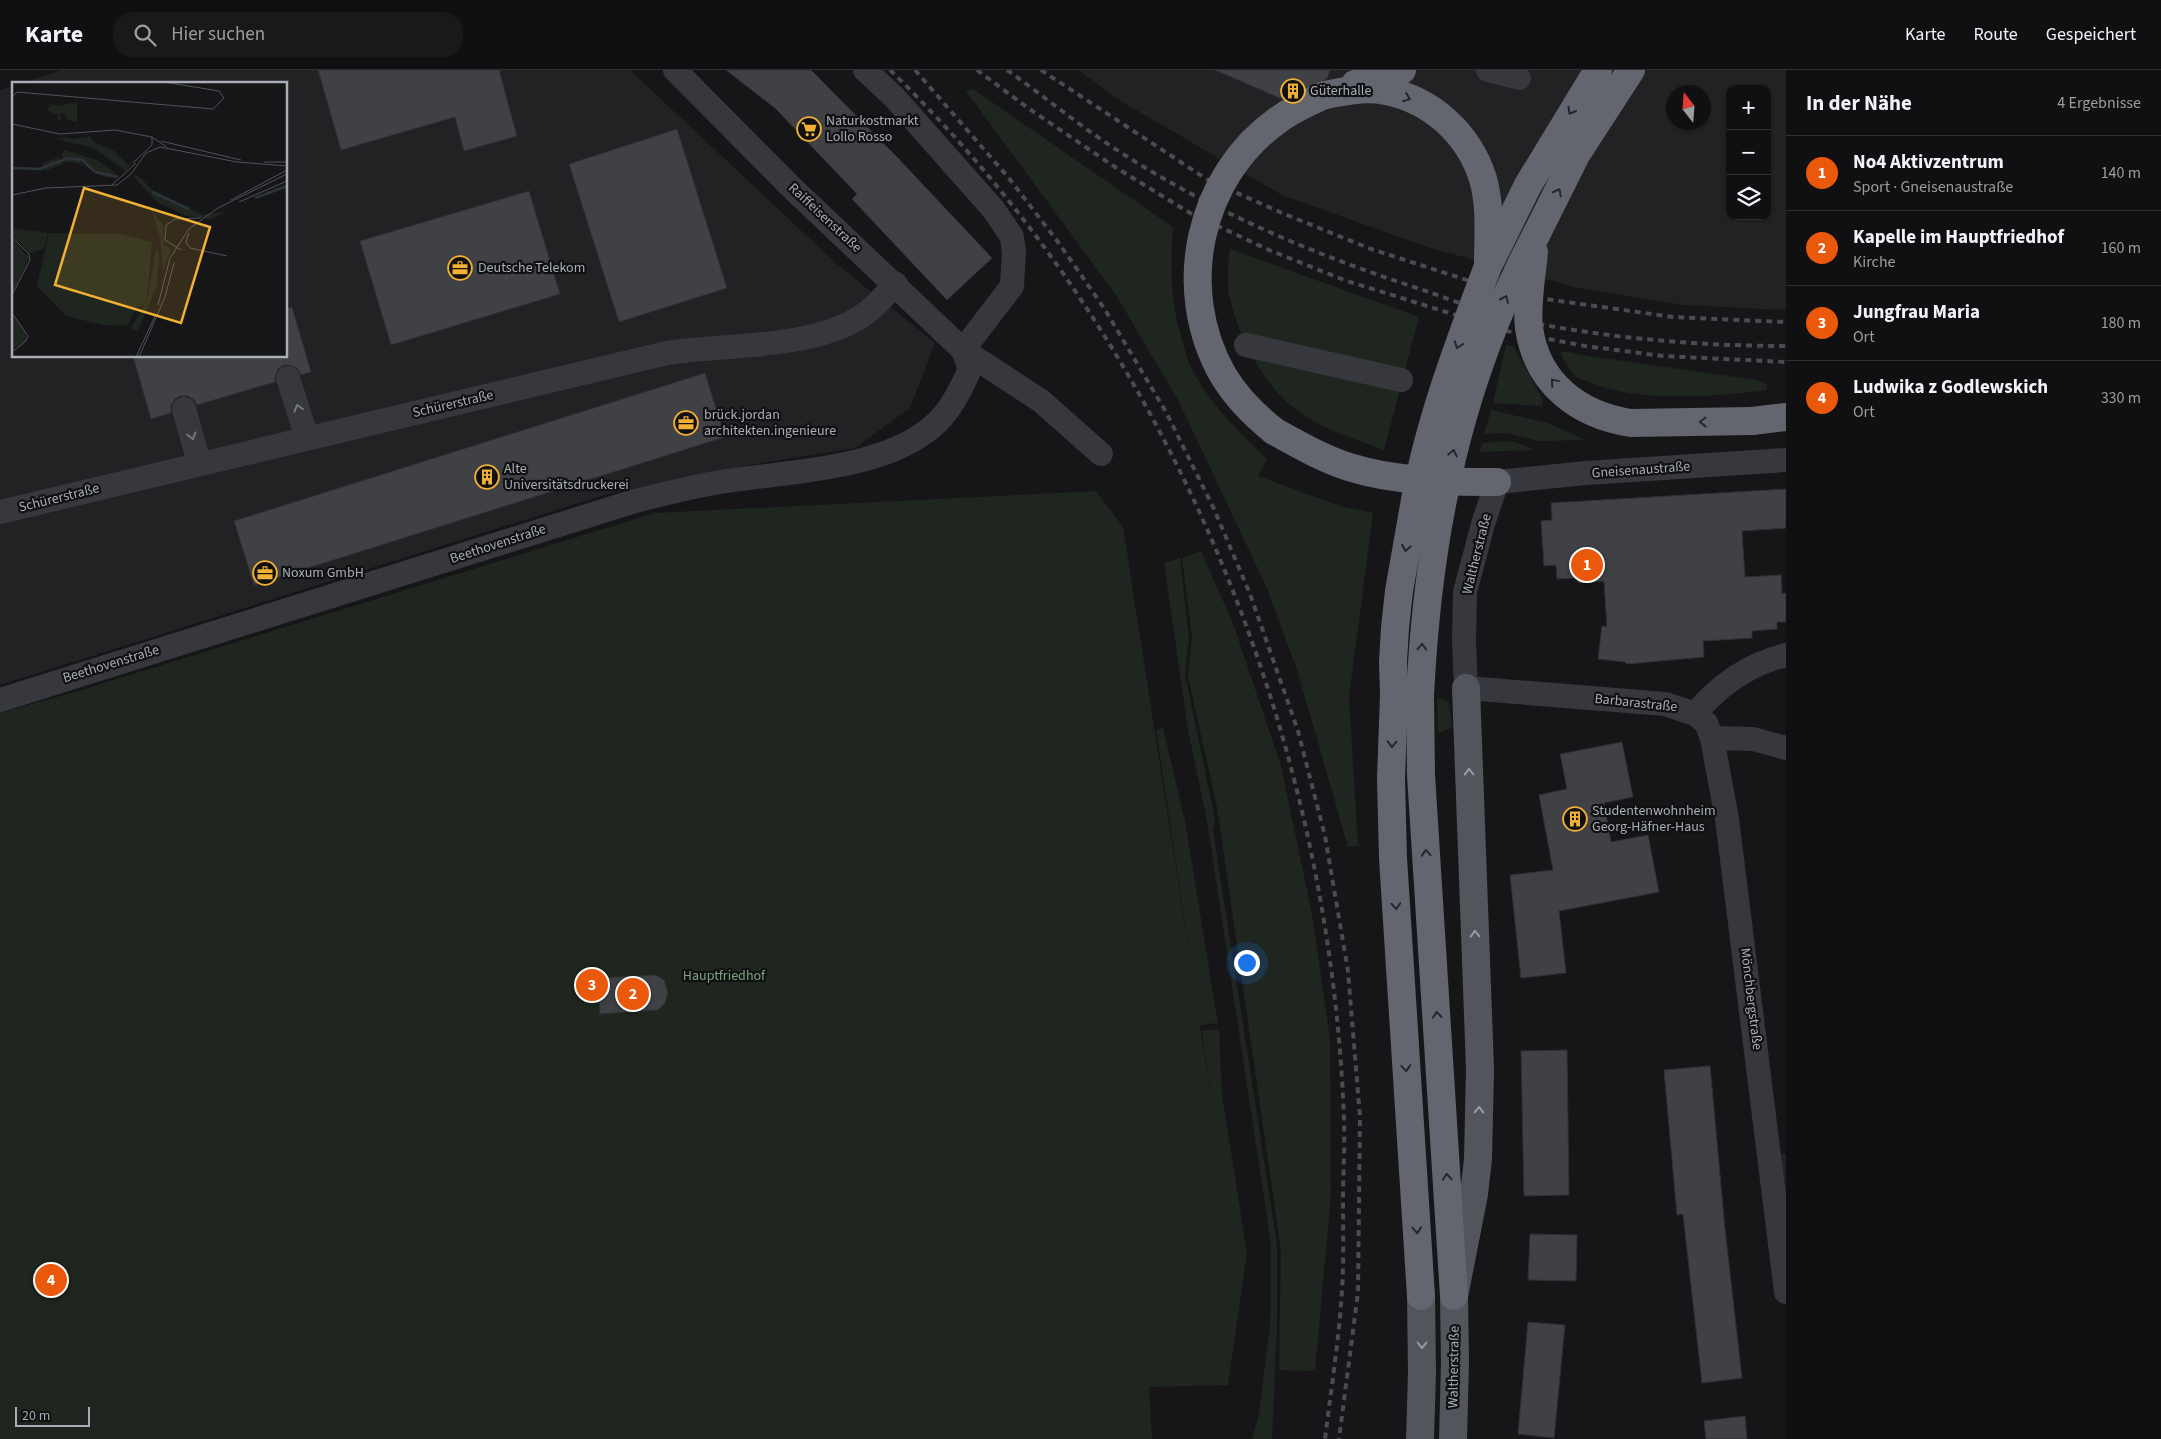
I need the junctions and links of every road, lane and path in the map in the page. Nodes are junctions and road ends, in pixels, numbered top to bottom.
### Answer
1 (675, 70) edge
2 (865, 70) edge
3 (1402, 70) edge
4 (1488, 70) edge
5 (1598, 70) edge
6 (1631, 70) edge
7 (1519, 78) dead end
8 (1325, 95) junction
9 (1536, 235) junction
10 (1488, 266) junction
11 (896, 284) junction
12 (1246, 345) dead end
13 (966, 360) junction
14 (288, 378) dead end
15 (1401, 380) dead end
16 (184, 409) dead end
17 (1786, 418) edge
18 (307, 438) junction
19 (1101, 454) dead end
20 (1786, 460) edge
21 (199, 463) junction
22 (1497, 482) junction
23 (0, 512) edge
24 (1786, 655) edge
25 (1466, 688) junction
26 (1407, 695) junction
27 (0, 700) edge
28 (1695, 714) junction
29 (1712, 738) junction
30 (1786, 748) edge
31 (1779, 1184) edge
32 (1786, 1292) edge
33 (1421, 1296) joint
34 (1454, 1296) junction
35 (1420, 1439) edge
36 (1453, 1439) edge

1 - 11 street, Raiffeisenstraße
2 - 13 street, Beethovenstraße
3 - 8 highway
4 - 7 street
5 -> 10 highway
9 -> 6 highway
8 -> 10 highway
8 - 22 highway, bridge
17 -> 9 highway, bridge
26 -> 9 highway, bridge
10 -> 26 highway, bridge
11 - 13 street, Raiffeisenstraße
11 - 18 street, Schürerstraße
12 - 15 street
13 - 19 street, Raiffeisenstraße
13 - 27 street, Beethovenstraße
18 -> 14 street
16 -> 21 street
18 - 21 street, Schürerstraße
20 - 22 street, Gneisenaustraße
21 - 23 street, Schürerstraße
22 - 25 street, Waltherstraße
24 - 28 street, Barbarastraße
25 - 28 street, Barbarastraße
34 -> 25 main road, Waltherstraße
26 -> 33 highway
34 -> 26 highway
28 - 29 street, Mönchbergstraße
29 - 30 street
29 - 31 street, Mönchbergstraße
31 - 32 street, Mönchbergstraße
33 -> 35 main road
34 - 36 main road, Waltherstraße

